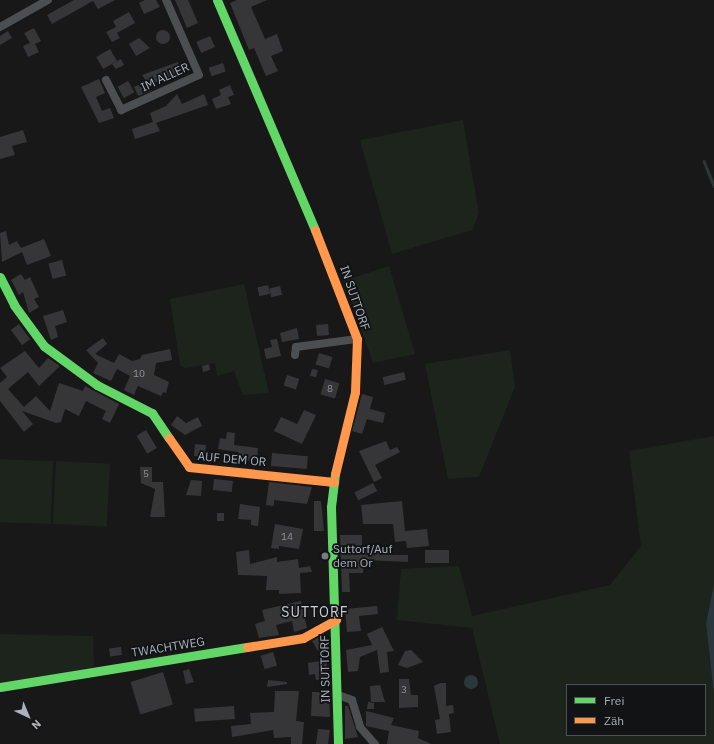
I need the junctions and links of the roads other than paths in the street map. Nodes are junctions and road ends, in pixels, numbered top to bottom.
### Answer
1 (48, 0) edge
2 (166, 0) edge
3 (217, 0) edge
4 (0, 27) edge
5 (106, 80) dead end
6 (0, 277) edge
7 (357, 339) junction
8 (295, 355) dead end
9 (334, 482) junction
10 (336, 620) junction
11 (0, 687) edge
12 (338, 695) junction
13 (338, 744) edge
14 (375, 744) edge

1 - 4 street
2 - 5 street, IM ALLER
3 - 7 main road, IN SUTTORF
6 - 9 main road, AUF DEM OR
7 - 8 street
7 - 9 main road, IN SUTTORF
9 - 10 main road, IN SUTTORF
10 - 11 main road, TWACHTWEG
10 - 12 main road, IN SUTTORF
12 - 13 main road, IN SUTTORF
12 - 14 street

